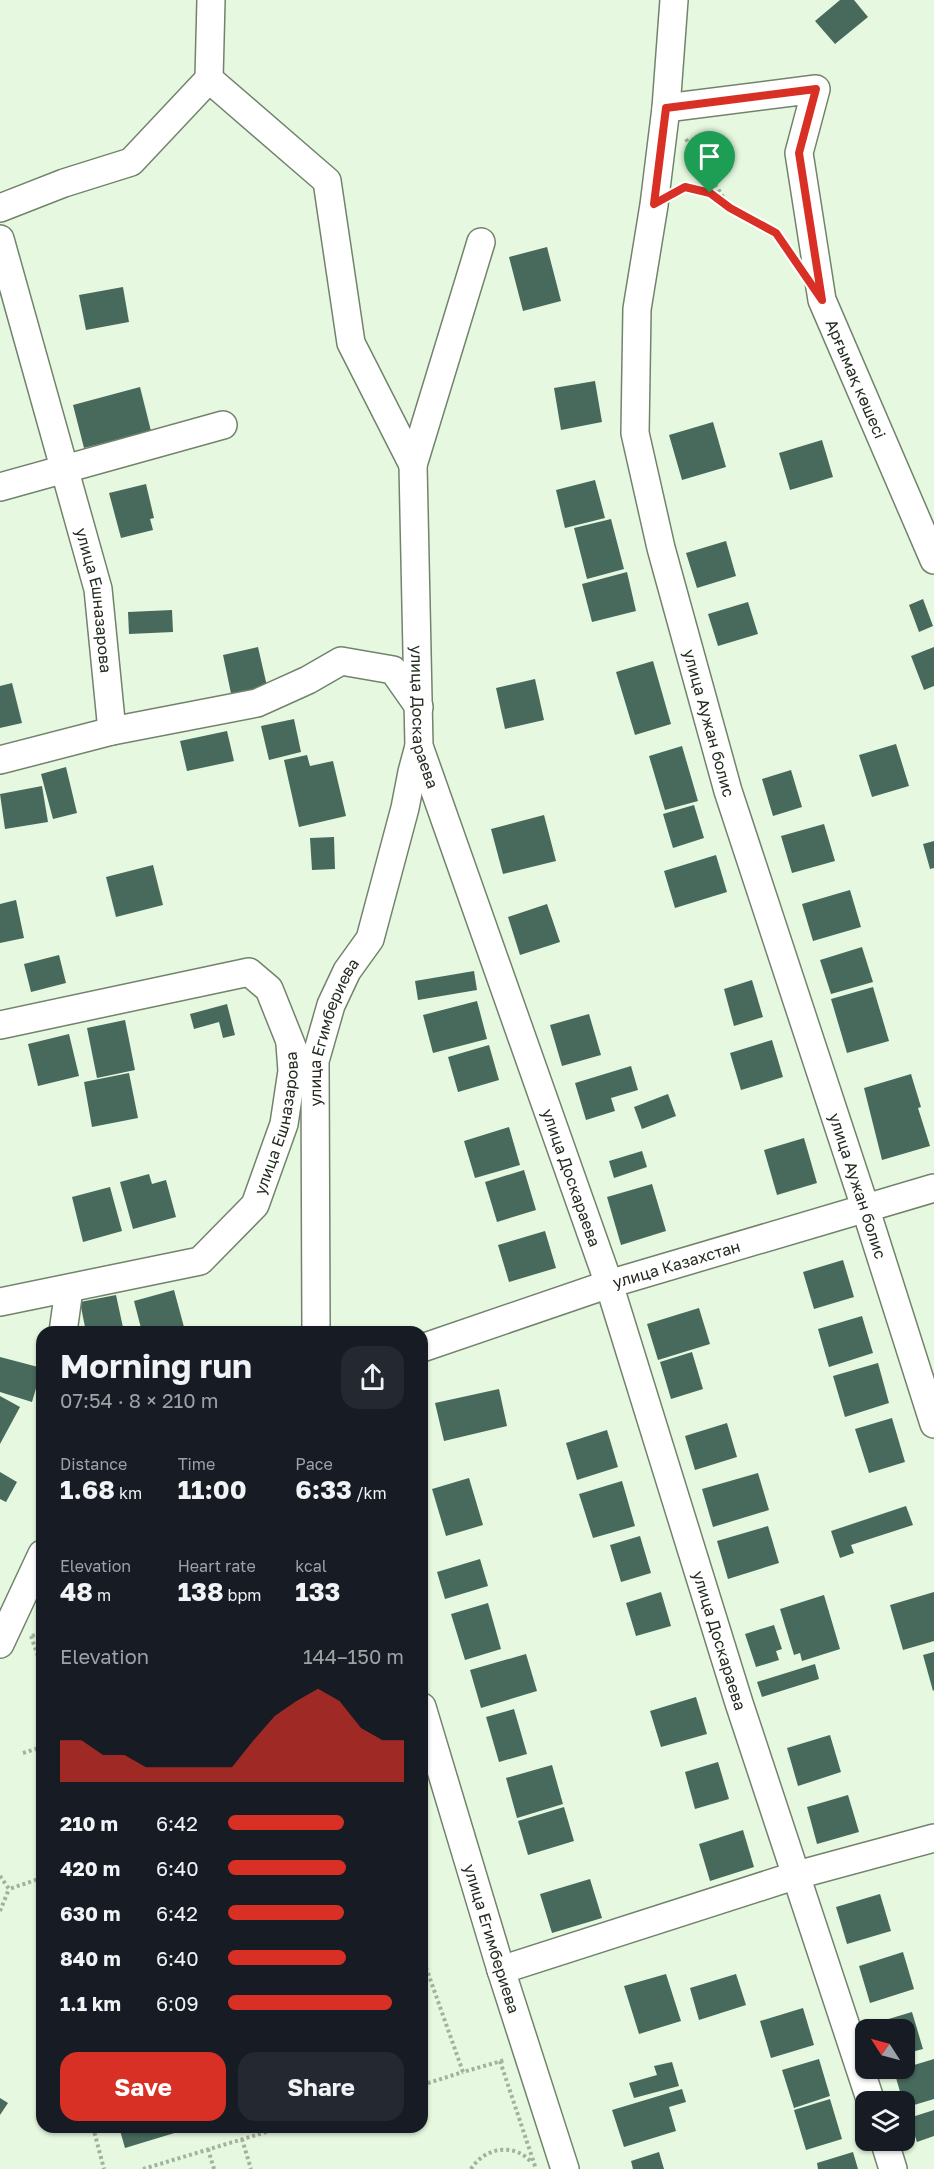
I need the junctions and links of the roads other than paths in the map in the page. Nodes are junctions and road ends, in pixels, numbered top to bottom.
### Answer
1 (211, 0) edge
2 (674, 0) edge
3 (209, 79) junction
4 (666, 108) junction
5 (0, 208) edge
6 (0, 239) edge
7 (481, 242) dead end
8 (223, 426) dead end
9 (413, 465) junction
10 (64, 470) junction
11 (0, 487) edge
12 (934, 560) edge
13 (418, 707) junction
14 (112, 731) junction
15 (419, 746) junction
16 (0, 760) edge
17 (0, 1025) edge
18 (290, 1044) junction
19 (315, 1100) junction
20 (934, 1188) edge
21 (865, 1207) junction
22 (609, 1284) junction
23 (69, 1289) junction
24 (0, 1302) edge
25 (64, 1326) edge
26 (316, 1326) edge
27 (428, 1346) edge
28 (934, 1424) edge
29 (36, 1567) edge
30 (0, 1644) edge
31 (428, 1727) edge
32 (934, 1838) edge
33 (797, 1875) junction
34 (501, 1970) junction
35 (867, 2091) edge
36 (887, 2151) edge
37 (565, 2169) edge
38 (893, 2169) edge

1 - 3 street
2 - 4 street, улица Аужан болис
3 - 5 street
3 - 9 street
4 - 12 street, Арғымақ көшесі
4 - 21 street, улица Аужан болис
6 - 10 street, улица Ешназарова
7 - 9 street, улица Доскараева
8 - 10 street
9 - 13 street, улица Доскараева
10 - 11 street
10 - 14 street, улица Ешназарова
13 - 14 street
13 - 15 street, улица Доскараева
14 - 16 street
15 - 19 street, улица Егимбериева
15 - 22 street, улица Доскараева
17 - 18 street, улица Ешназарова
18 - 19 street, улица Ешназарова
18 - 23 street, улица Ешназарова
19 - 26 street, улица Егимбериева
20 - 21 street, улица Казахстан
21 - 22 street, улица Казахстан
21 - 28 street, улица Аужан болис
22 - 27 street, улица Казахстан
22 - 33 street, улица Доскараева
23 - 24 street, улица Ешназарова
23 - 25 street
29 - 30 street
31 - 34 street, улица Егимбериева
32 - 33 street
33 - 34 street
33 - 35 street, улица Доскараева
34 - 37 street, улица Егимбериева
36 - 38 street

